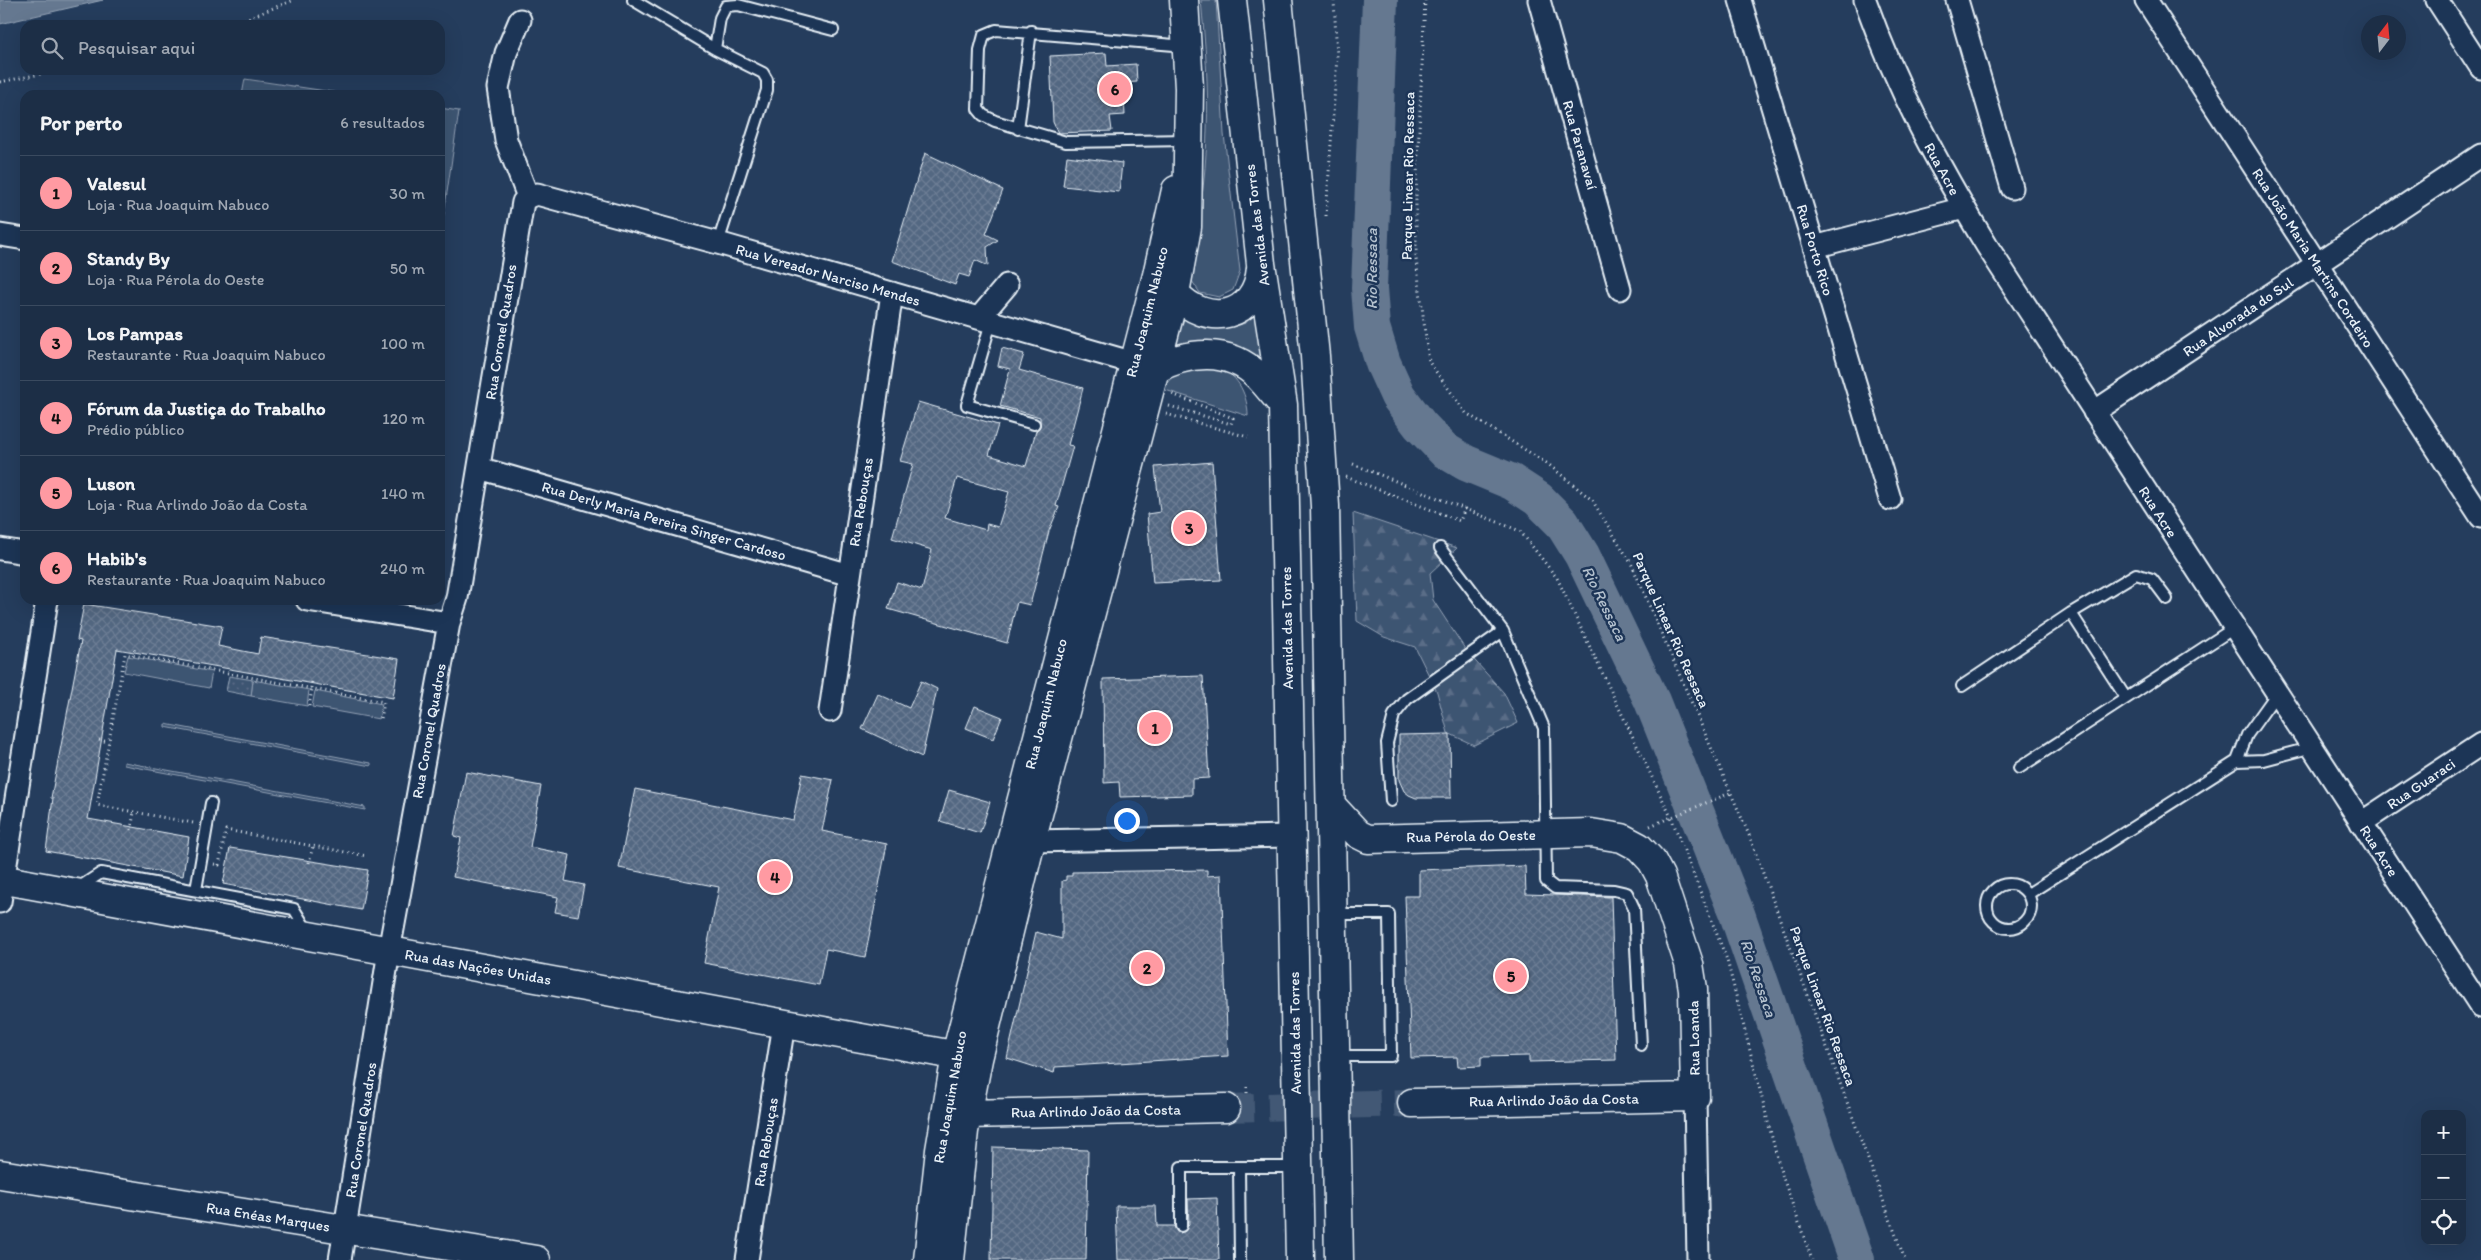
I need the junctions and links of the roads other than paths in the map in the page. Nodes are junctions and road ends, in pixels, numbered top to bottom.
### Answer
1 (633, 0) edge
2 (1184, 0) edge
3 (1232, 0) edge
4 (1539, 0) edge
5 (1740, 0) edge
6 (1865, 0) edge
7 (1957, 0) edge
8 (2146, 0) edge
9 (2437, 0) edge
10 (1278, 1) edge
11 (520, 20) dead end
12 (833, 30) dead end
13 (1031, 31) junction
14 (1187, 46) junction
15 (715, 49) junction
16 (2481, 68) edge
17 (1018, 129) junction
18 (1188, 146) junction
19 (2481, 156) edge
20 (2012, 188) dead end
21 (525, 200) junction
22 (1964, 208) junction
23 (0, 235) edge
24 (20, 238) edge
25 (718, 243) junction
26 (1814, 247) junction
27 (1261, 264) junction
28 (2317, 264) junction
29 (1007, 285) dead end
30 (1620, 289) dead end
31 (1164, 291) junction
32 (892, 294) junction
33 (985, 320) junction
34 (1144, 367) junction
35 (1283, 405) junction
36 (2094, 412) junction
37 (1034, 424) dead end
38 (479, 468) junction
39 (1890, 499) dead end
40 (2481, 517) edge
41 (1440, 548) dead end
42 (0, 549) edge
43 (20, 552) edge
44 (850, 575) junction
45 (2167, 599) dead end
46 (46, 605) edge
47 (339, 605) edge
48 (2071, 613) junction
49 (449, 623) junction
50 (2234, 628) junction
51 (1503, 631) junction
52 (1962, 686) dead end
53 (2277, 693) junction
54 (2126, 698) junction
55 (830, 711) dead end
56 (2481, 744) edge
57 (2312, 747) junction
58 (2237, 761) junction
59 (2019, 768) dead end
60 (1390, 801) dead end
61 (212, 803) dead end
62 (1332, 806) junction
63 (2361, 823) junction
64 (1545, 834) junction
65 (1291, 836) junction
66 (1622, 838) joint
67 (1031, 841) junction
68 (1, 887) edge
69 (196, 890) junction
70 (72, 892) junction
71 (2028, 894) junction
72 (1333, 914) junction
73 (311, 937) junction
74 (389, 951) junction
75 (2481, 1007) edge
76 (784, 1024) junction
77 (1640, 1045) dead end
78 (1336, 1056) junction
79 (967, 1057) junction
80 (1695, 1097) junction
81 (1237, 1102) tunnel mouth
82 (1412, 1103) tunnel mouth
83 (966, 1114) junction
84 (1239, 1167) junction
85 (1298, 1167) junction
86 (0, 1174) edge
87 (1181, 1226) dead end
88 (345, 1229) junction
89 (340, 1260) edge
90 (536, 1260) edge
91 (748, 1260) edge
92 (928, 1260) edge
93 (950, 1260) edge
94 (1240, 1260) edge
95 (1300, 1260) edge
96 (1339, 1260) edge
97 (1698, 1260) edge

1 - 15 lane
2 - 14 main road, Rua Joaquim Nabuco
3 - 27 main road, Avenida das Torres
4 - 30 street, Rua Paranavaí
5 - 26 street, Rua Porto Rico
6 - 22 street, Rua Acre
7 - 20 street
8 - 28 street, Rua João Maria Martins Cordeiro
9 - 16 street
10 - 62 main road
11 - 21 street
12 - 15 lane
13 - 14 lane
13 - 17 lane
13 - 17 lane
14 - 18 main road, Rua Joaquim Nabuco
15 - 25 lane
17 - 18 lane
18 - 31 main road, Rua Joaquim Nabuco
19 - 28 street, Rua Alvorada do Sul
21 - 25 street, Rua Vereador Narciso Mendes
21 - 38 street, Rua Coronel Quadros
22 - 26 street
22 - 36 street, Rua Acre
23 - 24 street
25 - 32 street, Rua Vereador Narciso Mendes
26 - 39 street, Rua Porto Rico
27 - 31 main road
27 - 35 main road, Avenida das Torres
28 - 36 street, Rua Alvorada do Sul
28 - 40 street, Rua João Maria Martins Cordeiro
29 - 33 street
31 - 34 main road, Rua Joaquim Nabuco
32 - 33 street, Rua Vereador Narciso Mendes
32 - 44 street, Rua Rebouças
33 - 34 street, Rua Vereador Narciso Mendes
33 - 37 lane
34 - 35 main road
34 - 67 main road, Rua Joaquim Nabuco
34 - 79 main road, Rua Joaquim Nabuco
35 - 65 main road, Avenida das Torres
36 - 50 street, Rua Acre
38 - 44 street, Rua Derly Maria Pereira Singer Cardoso
38 - 49 street, Rua Coronel Quadros
41 - 51 lane
42 - 43 street
44 - 55 street, Rua Rebouças
45 - 48 lane
46 - 68 street
47 - 49 street
48 - 52 lane
48 - 54 lane
49 - 74 street, Rua Coronel Quadros
50 - 53 street, Rua Acre
50 - 54 lane
51 - 60 lane
51 - 64 lane
53 - 57 street, Rua Acre
53 - 58 lane
54 - 59 lane
56 - 63 street, Rua Guaraci
57 - 58 lane
57 - 63 street, Rua Acre
58 - 71 lane
61 - 69 lane
62 - 64 main road, Rua Pérola do Oeste
62 - 72 main road
63 - 75 street, Rua Acre
64 - 66 main road, Rua Pérola do Oeste
64 - 77 lane
65 - 67 street
65 - 85 main road, Avenida das Torres
66 - 80 main road, Rua Loanda
67 - 79 main road, Rua Joaquim Nabuco
68 - 70 main road, Rua das Nações Unidas
69 - 70 lane
69 - 73 lane
70 - 73 main road, Rua das Nações Unidas
71 - 71 lane
72 - 78 main road
72 - 78 lane
73 - 74 main road, Rua das Nações Unidas
74 - 76 main road, Rua das Nações Unidas
74 - 88 street, Rua Coronel Quadros
76 - 79 main road, Rua das Nações Unidas
76 - 91 street, Rua Rebouças
78 - 96 main road
79 - 83 main road, Rua Joaquim Nabuco
79 - 92 main road, Rua Joaquim Nabuco
80 - 82 main road, Rua Arlindo João da Costa
80 - 97 street, Rua Loanda
81 - 83 main road, Rua Arlindo João da Costa
83 - 93 main road, Rua Joaquim Nabuco
84 - 85 lane
84 - 87 lane
84 - 94 lane
85 - 95 main road, Avenida das Torres
86 - 88 main road, Rua Enéas Marques
88 - 89 street, Rua Coronel Quadros
88 - 90 main road, Rua Enéas Marques

